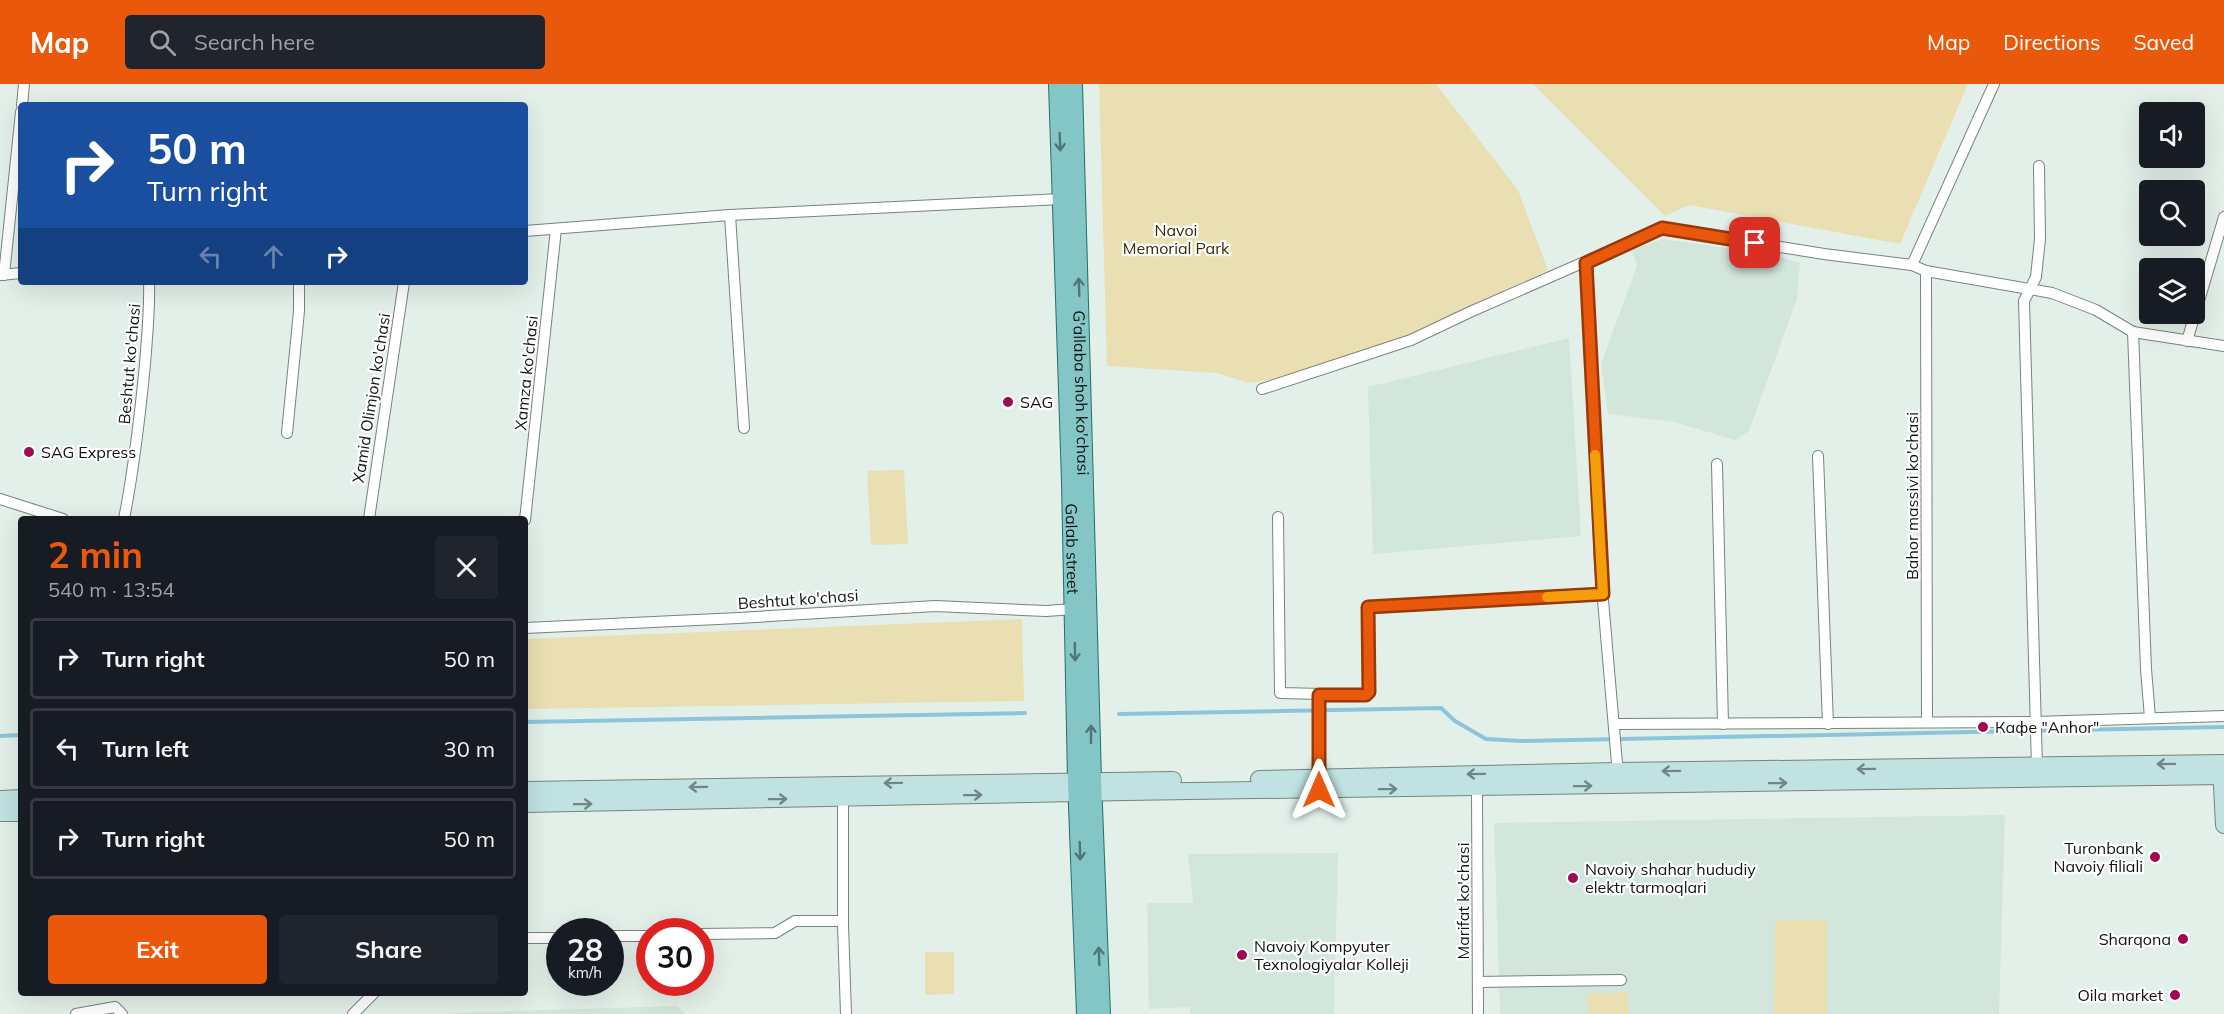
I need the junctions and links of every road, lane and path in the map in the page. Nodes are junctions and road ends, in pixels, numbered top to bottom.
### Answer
1 (24, 84) edge
2 (1058, 84) edge
3 (1073, 84) edge
4 (1994, 84) edge
5 (22, 102) edge
6 (18, 138) edge
7 (2038, 166) dead end
8 (1062, 199) junction
9 (730, 215) junction
10 (2224, 217) edge
11 (556, 229) junction
12 (528, 231) edge
13 (1586, 263) junction
14 (1912, 265) junction
15 (1926, 271) junction
16 (18, 273) edge
17 (2, 275) edge
18 (149, 285) edge
19 (299, 285) edge
20 (404, 285) edge
21 (2029, 288) junction
22 (2133, 332) junction
23 (2187, 341) junction
24 (2224, 346) edge
25 (1262, 389) dead end
26 (744, 428) dead end
27 (287, 433) dead end
28 (1818, 456) dead end
29 (1717, 464) dead end
30 (0, 499) edge
31 (54, 516) edge
32 (125, 516) edge
33 (369, 516) edge
34 (525, 516) edge
35 (1278, 517) dead end
36 (1603, 594) junction
37 (1074, 609) junction
38 (528, 628) edge
39 (1319, 695) junction
40 (2224, 716) edge
41 (2150, 718) junction
42 (1927, 722) junction
43 (2035, 722) junction
44 (1614, 724) junction
45 (1723, 724) junction
46 (1828, 724) junction
47 (2037, 767) junction
48 (2223, 770) edge
49 (1618, 778) junction
50 (1319, 784) junction
51 (1085, 786) junction
52 (1477, 788) junction
53 (528, 790) edge
54 (843, 791) junction
55 (18, 798) edge
56 (0, 799) edge
57 (528, 804) edge
58 (0, 813) edge
59 (18, 813) edge
60 (2224, 825) edge
61 (843, 921) junction
62 (714, 934) edge
63 (528, 938) edge
64 (546, 938) edge
65 (1621, 980) dead end
66 (1478, 982) junction
67 (371, 996) edge
68 (76, 1014) edge
69 (122, 1014) edge
70 (353, 1014) edge
71 (846, 1014) edge
72 (1086, 1014) edge
73 (1101, 1014) edge
74 (1478, 1014) edge

1 - 5 street
2 -> 8 main road, Galab street
51 -> 3 main road, G'allaba shoh ko'chasi
4 - 14 street
6 - 17 street
7 - 21 street
8 - 9 street
8 - 37 main road, Galab street
9 - 11 street
9 - 26 street
10 - 23 street
11 - 12 street
11 - 34 street, Xamza ko'chasi
13 - 14 street
13 - 25 street
13 - 36 street
14 - 15 street
15 - 21 street
15 - 42 street, Bahor massivi ko'chasi
16 - 17 street
18 - 32 street, Beshtut ko'chasi
19 - 27 street
20 - 33 street, Xamid Olimjon ko'chasi
21 - 22 street
21 - 43 street
22 - 23 street
22 - 41 street
23 - 24 street
28 - 46 street
29 - 45 street
30 - 31 street
35 - 39 street
36 - 39 street
36 - 44 street
37 - 38 street, Beshtut ko'chasi
37 -> 51 main road, Galab street
39 - 50 street
40 - 41 street
41 - 43 street
42 - 43 street
42 - 46 street
43 - 47 street
44 - 45 street
44 - 49 street
45 - 46 street
48 -> 47 main road
47 -> 49 main road
49 -> 48 main road
48 - 60 main road
49 -> 50 main road
52 -> 49 main road
50 - 51 main road
50 -> 52 main road
51 - 54 main road
51 -> 72 main road, Galab street
73 -> 51 main road, G'allaba shoh ko'chasi
52 - 66 street, Marifat ko'chasi
54 -> 53 main road
57 -> 54 main road
54 - 61 street
55 - 56 main road
58 - 59 main road
61 - 62 street
61 - 71 street
63 - 64 street
65 - 66 street
66 - 74 street, Marifat ko'chasi
67 - 70 street
68 - 69 street

